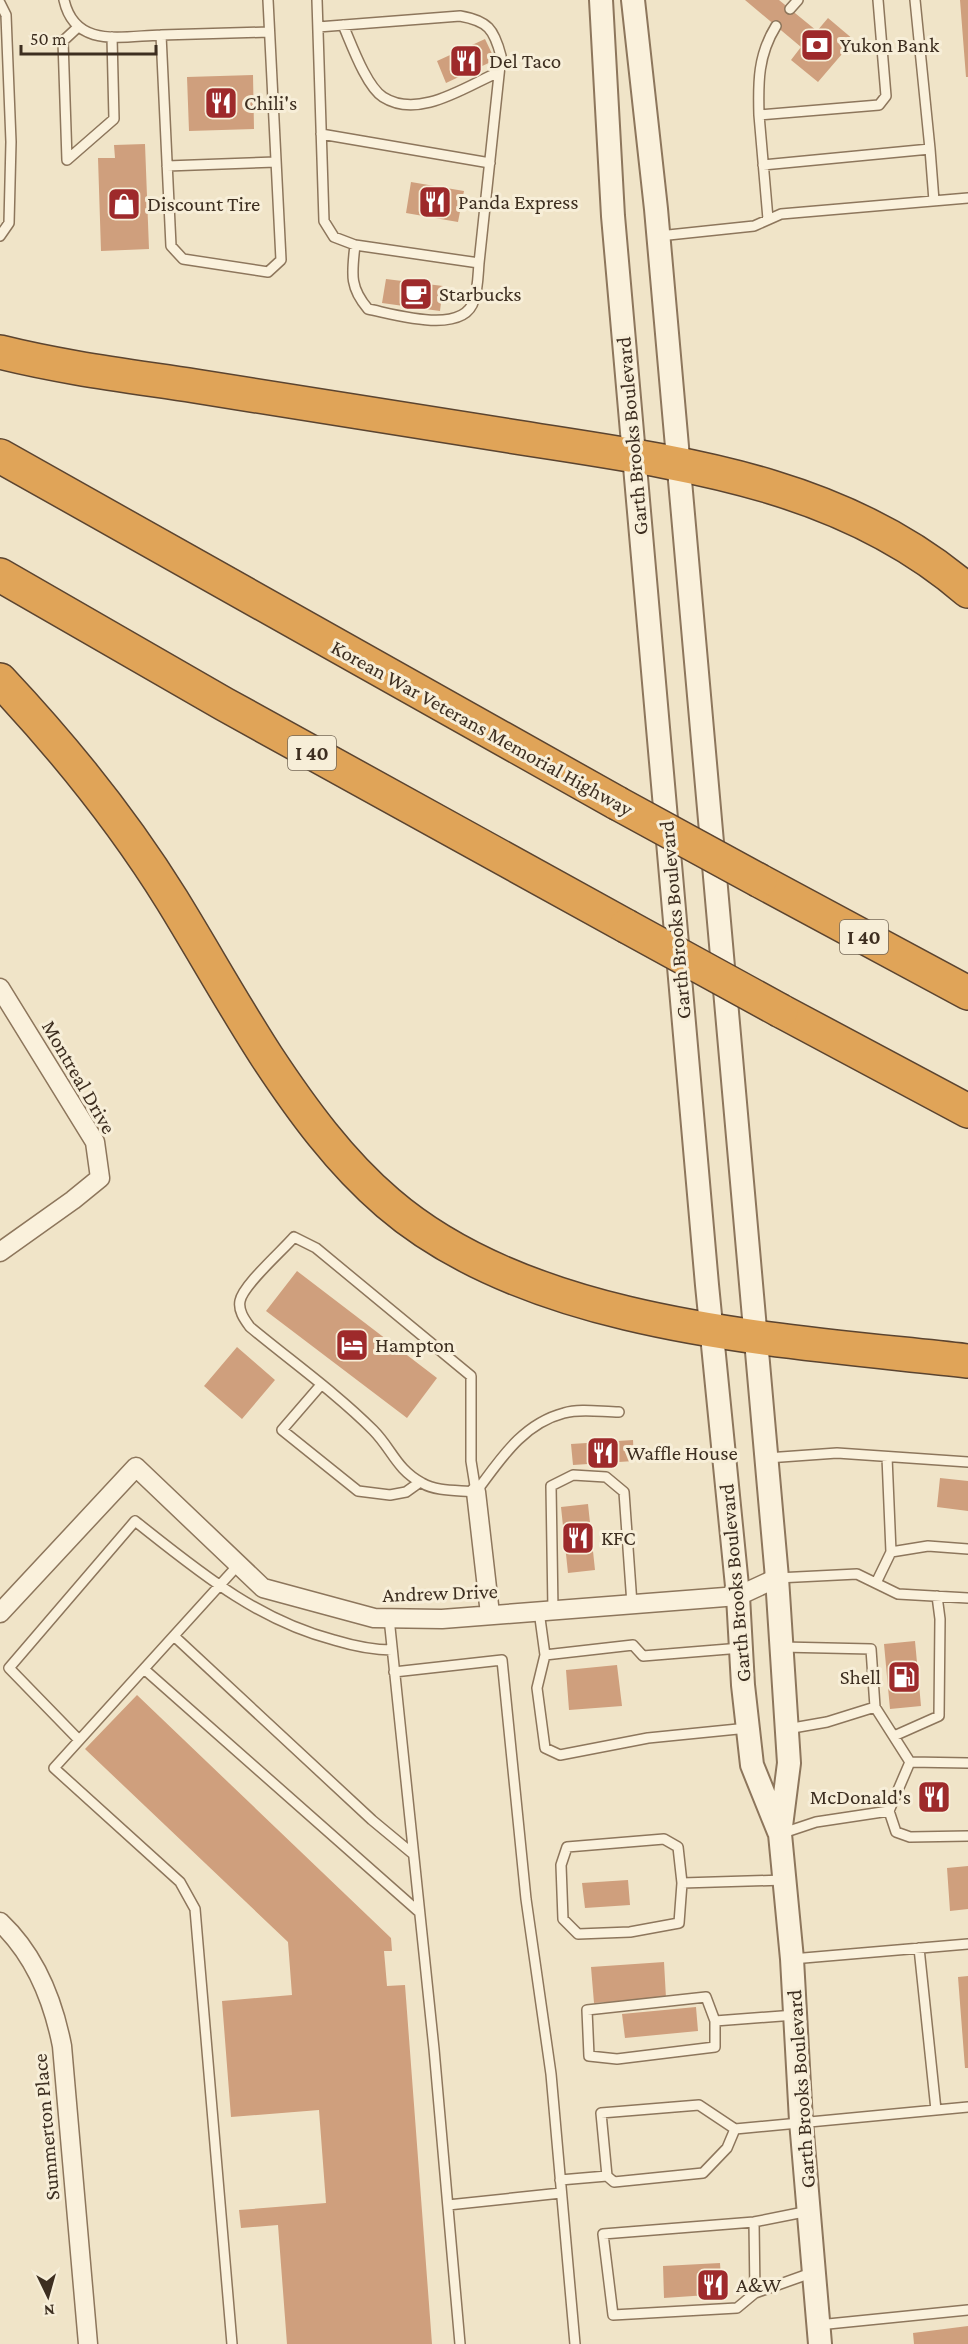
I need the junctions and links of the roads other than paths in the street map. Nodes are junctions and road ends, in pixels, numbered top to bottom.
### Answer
1 (64, 0) edge
2 (268, 0) edge
3 (317, 0) edge
4 (601, 0) edge
5 (633, 0) edge
6 (798, 0) edge
7 (878, 0) edge
8 (915, 0) edge
9 (0, 3) edge
10 (790, 9) dead end
11 (343, 25) junction
12 (776, 26) dead end
13 (318, 27) junction
14 (77, 28) junction
15 (270, 32) junction
16 (161, 35) junction
17 (112, 37) junction
18 (4, 57) edge
19 (499, 72) junction
20 (759, 115) junction
21 (321, 134) junction
22 (930, 149) junction
23 (276, 162) junction
24 (490, 163) junction
25 (763, 165) junction
26 (167, 166) junction
27 (968, 198) edge
28 (934, 201) junction
29 (768, 219) junction
30 (0, 236) edge
31 (659, 236) junction
32 (355, 245) junction
33 (479, 263) junction
34 (0, 352) edge
35 (0, 456) edge
36 (634, 456) junction
37 (679, 463) junction
38 (0, 575) edge
39 (968, 591) edge
40 (0, 680) edge
41 (0, 988) edge
42 (968, 993) edge
43 (968, 1111) edge
44 (0, 1252) edge
45 (711, 1328) junction
46 (755, 1337) junction
47 (968, 1361) edge
48 (320, 1386) junction
49 (619, 1412) dead end
50 (887, 1457) junction
51 (767, 1458) junction
52 (968, 1462) edge
53 (420, 1482) junction
54 (476, 1492) junction
55 (968, 1549) edge
56 (891, 1552) junction
57 (239, 1564) junction
58 (777, 1578) junction
59 (876, 1583) junction
60 (218, 1586) junction
61 (738, 1596) junction
62 (937, 1596) junction
63 (968, 1598) edge
64 (633, 1604) junction
65 (546, 1610) junction
66 (0, 1613) edge
67 (490, 1614) junction
68 (389, 1618) junction
69 (174, 1636) junction
70 (781, 1647) junction
71 (741, 1648) junction
72 (392, 1650) junction
73 (545, 1655) junction
74 (144, 1670) junction
75 (394, 1672) junction
76 (875, 1707) junction
77 (748, 1728) junction
78 (787, 1729) junction
79 (894, 1737) junction
80 (80, 1740) junction
81 (910, 1762) junction
82 (968, 1763) edge
83 (889, 1811) junction
84 (780, 1834) junction
85 (968, 1836) edge
86 (413, 1854) junction
87 (784, 1880) junction
88 (682, 1883) junction
89 (419, 1912) junction
90 (0, 1922) edge
91 (968, 1944) edge
92 (919, 1948) junction
93 (792, 1959) junction
94 (795, 2015) junction
95 (715, 2021) junction
96 (968, 2107) edge
97 (936, 2110) junction
98 (801, 2121) junction
99 (735, 2129) junction
100 (607, 2176) junction
101 (560, 2180) junction
102 (561, 2193) junction
103 (448, 2205) junction
104 (809, 2211) junction
105 (754, 2222) junction
106 (814, 2271) junction
107 (754, 2293) junction
108 (968, 2310) edge
109 (819, 2334) edge
110 (88, 2344) edge
111 (232, 2344) edge
112 (460, 2344) edge
113 (575, 2344) edge

1 - 14 lane
2 - 15 lane
3 - 13 lane
4 - 36 street, Garth Brooks Boulevard
5 - 31 street, Garth Brooks Boulevard
6 - 10 lane
7 - 20 lane
8 - 22 lane
9 - 18 lane
11 - 13 lane
11 - 19 lane
11 - 19 lane
12 - 20 lane
13 - 21 lane
14 - 17 lane
14 - 17 lane
15 - 16 lane
15 - 23 lane
16 - 17 lane
16 - 26 lane
18 - 30 lane
19 - 24 lane
20 - 25 lane
21 - 24 lane
21 - 32 lane
22 - 25 lane
22 - 28 lane
23 - 26 lane
23 - 26 lane
24 - 33 lane
25 - 29 lane
27 - 28 lane
28 - 29 lane
29 - 31 lane
31 - 37 street, Garth Brooks Boulevard
32 - 33 lane
32 - 33 lane
34 - 36 highway
35 - 42 highway, Korean War Veterans Memorial Highway / I 40, bridge
36 - 37 highway
36 - 45 street, Garth Brooks Boulevard
37 - 39 highway
37 - 46 street, Garth Brooks Boulevard
38 - 43 highway, I 40, bridge
40 - 45 highway
41 - 44 street, Montreal Drive
45 - 46 highway
45 - 61 street, Garth Brooks Boulevard
46 - 47 highway
46 - 51 street, Garth Brooks Boulevard
48 - 53 lane
48 - 53 lane
48 - 54 lane
49 - 54 lane
50 - 51 lane
50 - 52 lane
50 - 56 lane
51 - 58 street, Garth Brooks Boulevard
53 - 54 lane
54 - 67 street
55 - 56 lane
56 - 59 lane
57 - 60 lane
57 - 66 street, Andrew Drive
57 - 68 street, Andrew Drive
58 - 59 lane
58 - 61 street, Andrew Drive
58 - 70 street, Garth Brooks Boulevard
59 - 62 lane
60 - 69 lane
60 - 72 lane
60 - 80 lane
61 - 64 street, Andrew Drive
61 - 71 street, Garth Brooks Boulevard
62 - 63 lane
62 - 79 lane
64 - 65 street, Andrew Drive
64 - 65 lane
65 - 67 street, Andrew Drive
65 - 73 lane
67 - 68 street, Andrew Drive
68 - 72 lane
69 - 74 lane
69 - 86 lane
70 - 76 lane
70 - 78 street, Garth Brooks Boulevard
71 - 73 lane
71 - 77 street, Garth Brooks Boulevard
72 - 75 lane
73 - 77 lane
74 - 80 lane
74 - 89 lane
75 - 86 lane
75 - 101 lane
76 - 78 lane
76 - 79 lane
77 - 84 street, Garth Brooks Boulevard
78 - 84 street, Garth Brooks Boulevard
79 - 81 lane
80 - 111 lane
81 - 82 lane
81 - 83 lane
83 - 84 lane
83 - 85 lane
84 - 87 street, Garth Brooks Boulevard
86 - 89 lane
87 - 88 lane
87 - 93 street, Garth Brooks Boulevard
88 - 88 lane
89 - 103 lane
90 - 110 street, Summerton Place
91 - 92 lane
92 - 93 lane
92 - 97 lane
93 - 94 street, Garth Brooks Boulevard
94 - 95 lane
94 - 98 street, Garth Brooks Boulevard
95 - 95 lane
96 - 97 lane
97 - 98 lane
98 - 99 lane
98 - 104 street, Garth Brooks Boulevard
99 - 100 lane
99 - 100 lane
100 - 101 lane
101 - 102 lane
102 - 103 lane
102 - 113 lane
103 - 112 lane
104 - 105 lane
104 - 106 street, Garth Brooks Boulevard
105 - 107 lane
105 - 107 lane
106 - 107 lane
106 - 109 street, Garth Brooks Boulevard
108 - 109 lane

